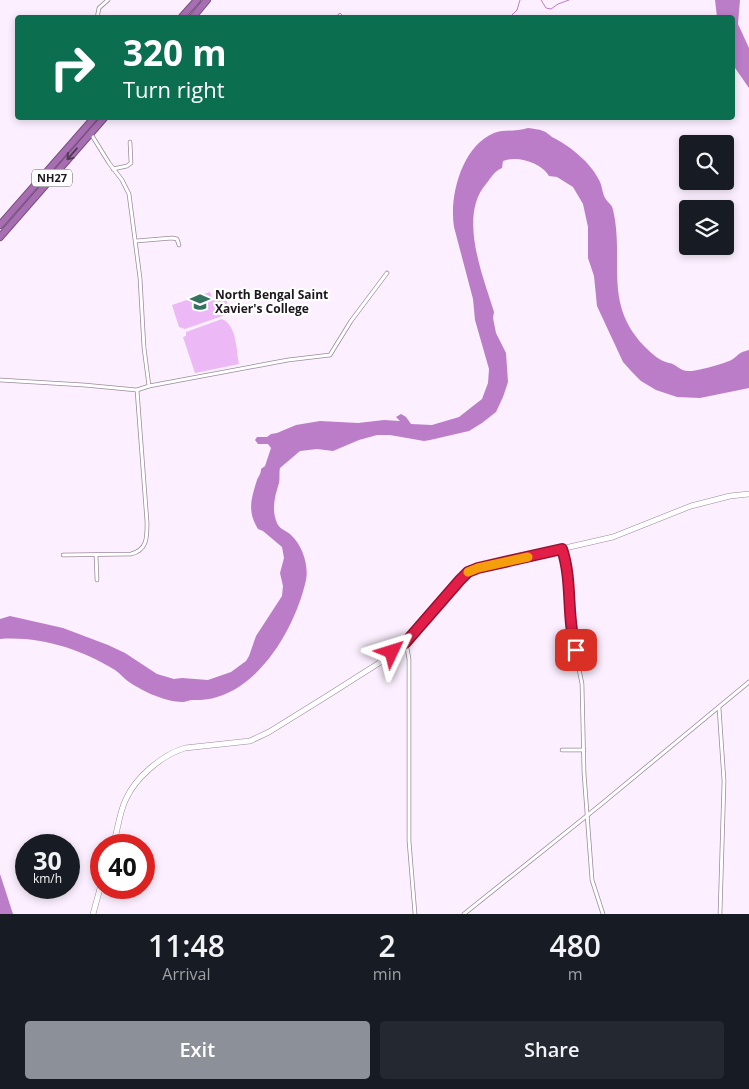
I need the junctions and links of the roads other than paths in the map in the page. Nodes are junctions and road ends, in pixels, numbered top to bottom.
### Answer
1 (108, 0) edge
2 (197, 0) edge
3 (207, 0) edge
4 (98, 15) edge
5 (184, 15) edge
6 (194, 15) edge
7 (92, 120) edge
8 (102, 120) edge
9 (91, 133) junction
10 (130, 142) dead end
11 (113, 169) junction
12 (0, 225) edge
13 (0, 238) edge
14 (136, 241) junction
15 (179, 245) dead end
16 (387, 273) dead end
17 (0, 380) edge
18 (149, 386) junction
19 (137, 390) junction
20 (749, 494) edge
21 (562, 549) junction
22 (63, 555) dead end
23 (96, 556) junction
24 (97, 580) dead end
25 (406, 642) junction
26 (749, 682) edge
27 (719, 707) junction
28 (562, 750) dead end
29 (584, 750) junction
30 (587, 815) junction
31 (116, 834) edge
32 (97, 899) edge
33 (93, 914) edge
34 (415, 914) edge
35 (464, 914) edge
36 (603, 914) edge
37 (720, 914) edge

1 - 4 street
2 - 5 highway
3 - 6 highway
7 - 12 highway, NH27
8 - 9 highway, NH27
9 - 11 street
9 -> 13 highway, NH27
10 - 11 street
11 - 14 street
14 - 15 street
14 - 18 street
16 - 18 street
17 - 19 street
18 - 19 street
19 - 23 street
20 - 21 street
21 - 25 street
21 - 29 street
22 - 23 street
23 - 24 street
25 - 31 street
25 - 34 street
26 - 27 street
27 - 30 street
27 - 37 street
28 - 29 street
29 - 30 street
30 - 35 street
30 - 36 street
32 - 33 street

